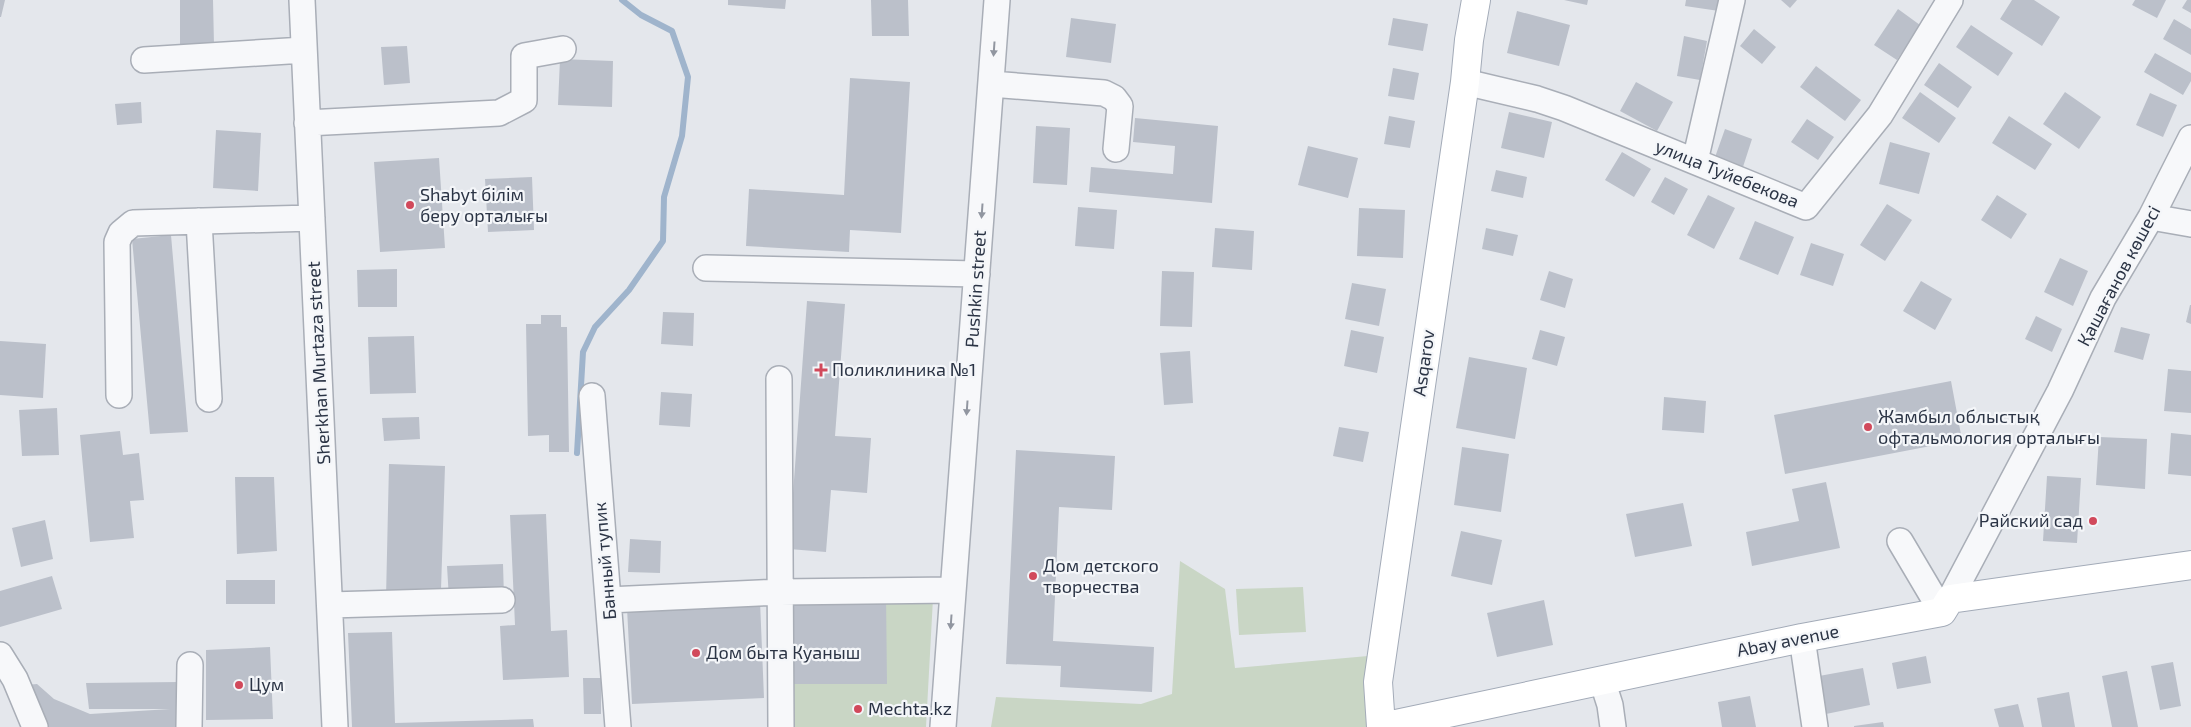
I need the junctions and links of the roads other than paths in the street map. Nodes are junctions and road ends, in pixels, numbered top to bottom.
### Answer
1 (302, 0) edge
2 (997, 0) edge
3 (1476, 0) edge
4 (1732, 0) edge
5 (1950, 0) edge
6 (304, 50) junction
7 (562, 50) dead end
8 (144, 60) dead end
9 (1465, 82) junction
10 (991, 84) junction
11 (308, 123) junction
12 (2191, 138) edge
13 (1116, 149) dead end
14 (1694, 161) junction
15 (2152, 217) junction
16 (312, 218) junction
17 (199, 221) junction
18 (2191, 224) edge
19 (706, 268) dead end
20 (977, 274) junction
21 (779, 379) dead end
22 (120, 395) dead end
23 (592, 396) dead end
24 (209, 399) dead end
25 (1900, 541) dead end
26 (2191, 565) edge
27 (953, 590) junction
28 (780, 592) junction
29 (502, 600) dead end
30 (608, 600) junction
31 (330, 605) junction
32 (1946, 606) junction
33 (1802, 638) junction
34 (0, 655) edge
35 (190, 665) dead end
36 (1602, 680) junction
37 (35, 727) edge
38 (190, 727) edge
39 (336, 727) edge
40 (618, 727) edge
41 (781, 727) edge
42 (943, 727) edge
43 (1382, 727) edge
44 (1612, 727) edge
45 (1815, 727) edge

1 - 6 street, Sherkhan Murtaza street
2 -> 10 street, Pushkin street
3 - 9 main road, Asqarov
4 - 14 street
5 - 14 street, улица Туйебекова
6 - 8 street
6 - 11 street, Sherkhan Murtaza street
7 - 11 street
9 - 14 street, улица Туйебекова
9 - 43 main road, Asqarov
10 - 13 street
10 -> 20 street, Pushkin street
11 - 16 street, Sherkhan Murtaza street
12 - 15 street, Қашағанов көшесі
15 - 18 street
15 - 32 street, Қашағанов көшесі
16 - 17 street
16 - 31 street, Sherkhan Murtaza street
17 - 22 street
17 - 24 street
19 - 20 street
20 -> 27 street, Pushkin street
21 - 28 street
23 - 30 street, Банный тупик
25 - 32 street
26 - 32 main road, Abay avenue
27 - 28 street
27 -> 42 street, Pushkin street
28 - 30 street
28 - 41 street
29 - 31 street
30 - 40 street, Банный тупик
31 - 39 street, Sherkhan Murtaza street
32 - 33 main road, Abay avenue
33 - 36 main road, Abay avenue
33 - 45 street
34 - 37 street
35 - 38 street
36 - 43 main road, Abay avenue
36 - 44 street

